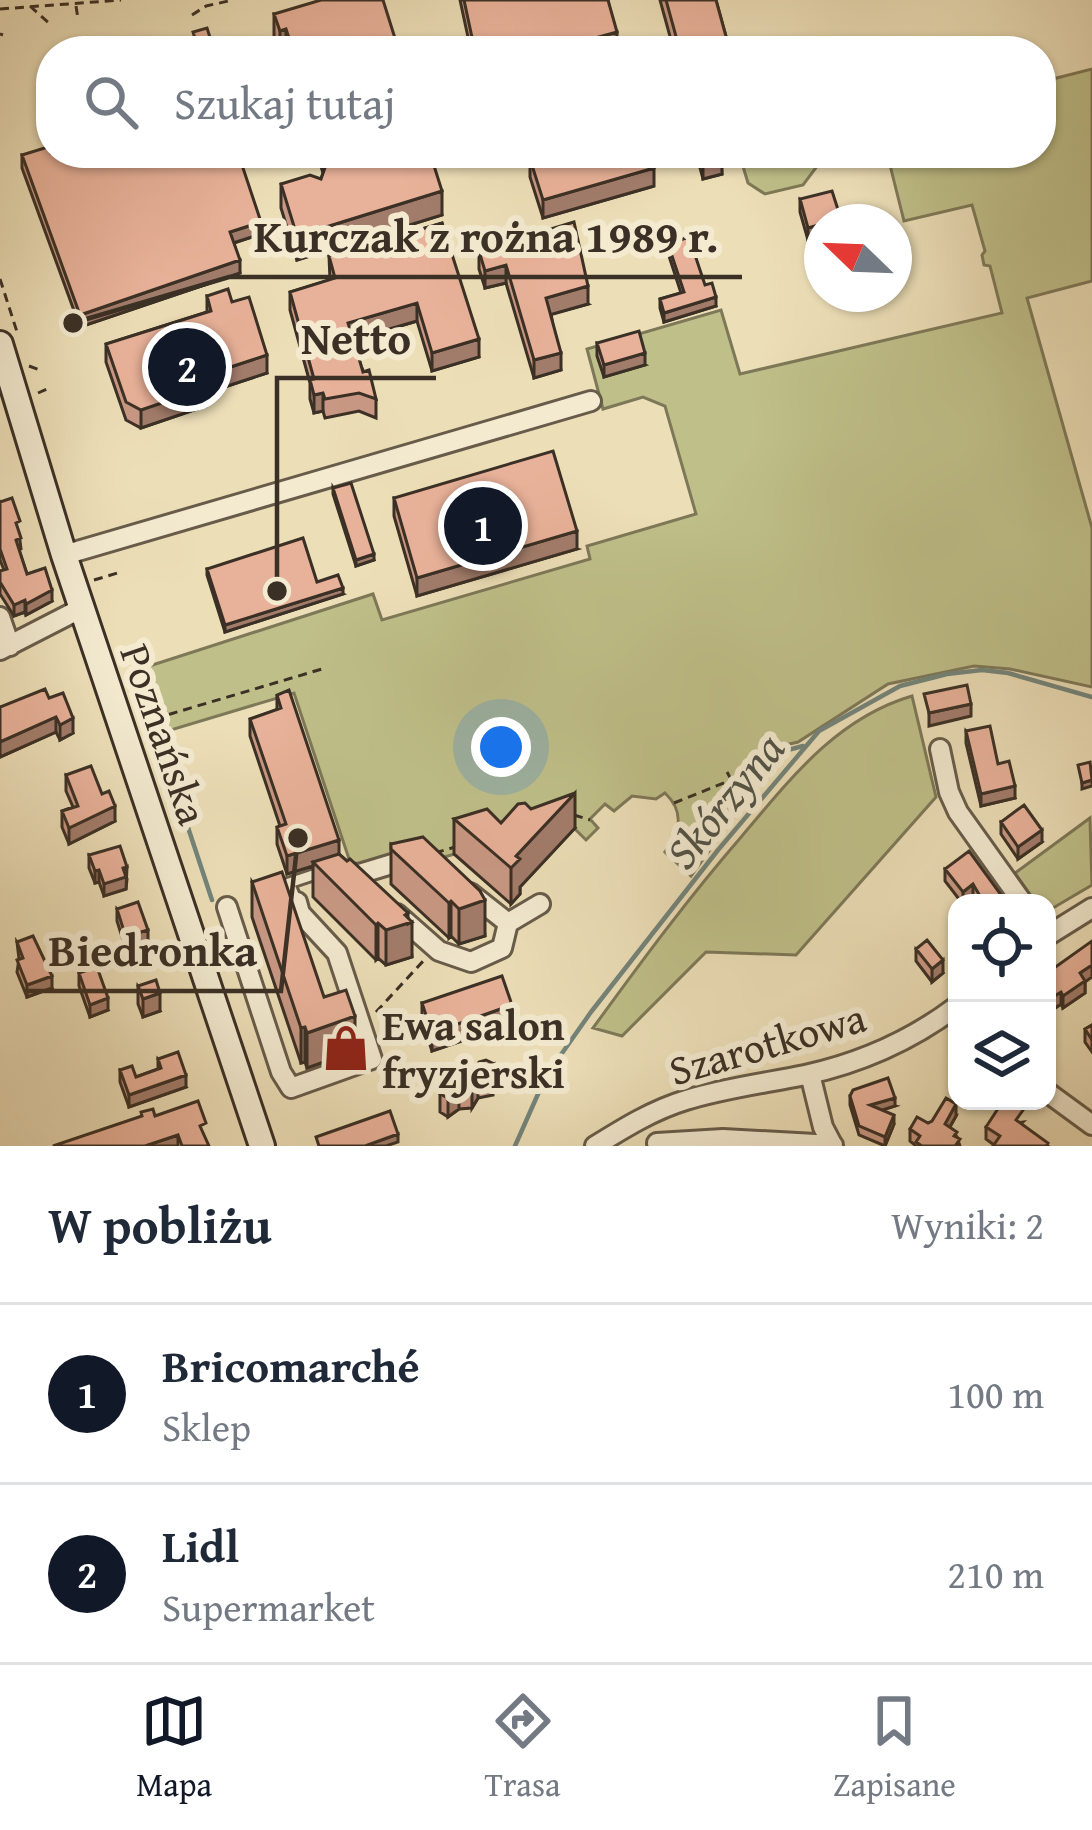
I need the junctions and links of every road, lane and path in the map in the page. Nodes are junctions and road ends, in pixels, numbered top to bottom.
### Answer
1 (121, 0) edge
2 (233, 0) edge
3 (76, 2) edge
4 (30, 3) edge
5 (0, 9) edge
6 (192, 15) dead end
7 (79, 19) dead end
8 (50, 24) dead end
9 (0, 279) edge
10 (10, 343) edge
11 (29, 366) dead end
12 (40, 370) dead end
13 (47, 389) dead end
14 (38, 393) dead end
15 (591, 401) dead end
16 (64, 555) junction
17 (121, 572) dead end
18 (94, 580) dead end
19 (82, 608) junction
20 (0, 617) edge
21 (5, 648) edge
22 (151, 652) dead end
23 (117, 663) dead end
24 (322, 668) dead end
25 (138, 724) dead end
26 (940, 749) dead end
27 (727, 772) dead end
28 (746, 774) dead end
29 (732, 782) junction
30 (731, 795) dead end
31 (674, 803) dead end
32 (570, 814) edge
33 (590, 820) dead end
34 (455, 847) edge
35 (431, 855) joint
36 (349, 874) junction
37 (453, 878) edge
38 (371, 890) edge
39 (1017, 894) edge
40 (297, 902) joint
41 (540, 904) dead end
42 (388, 906) edge
43 (227, 907) dead end
44 (1092, 908) edge
45 (508, 923) junction
46 (1056, 930) edge
47 (435, 947) junction
48 (948, 1015) edge
49 (374, 1020) dead end
50 (281, 1072) junction
51 (810, 1074) junction
52 (241, 1084) junction
53 (1056, 1099) edge
54 (1092, 1125) edge
55 (657, 1144) edge
56 (262, 1146) edge
57 (595, 1146) edge
58 (833, 1146) edge

1 - 5 path
2 - 6 path
3 - 7 path
4 - 8 path
9 - 10 path
10 - 16 street, Poznańska
11 - 12 path
13 - 14 path
15 - 16 street
16 - 19 street, Poznańska
17 - 18 path
19 - 21 street
19 - 52 street, Poznańska
20 - 21 street
22 - 23 path
24 - 25 path
26 - 39 street
27 - 29 path
28 - 29 path
29 - 30 path
29 - 31 path
32 - 33 path
34 - 35 path
35 - 36 street
36 - 38 street
36 - 40 lane
37 - 45 street
40 - 50 street
41 - 45 street
42 - 47 street
43 - 50 street
44 - 46 street
45 - 47 street
47 - 49 path
48 - 51 street, Szarotkowa
50 - 52 street
51 - 57 street, Szarotkowa
51 - 58 street
52 - 56 street, Poznańska
53 - 54 street
55 - 58 street

